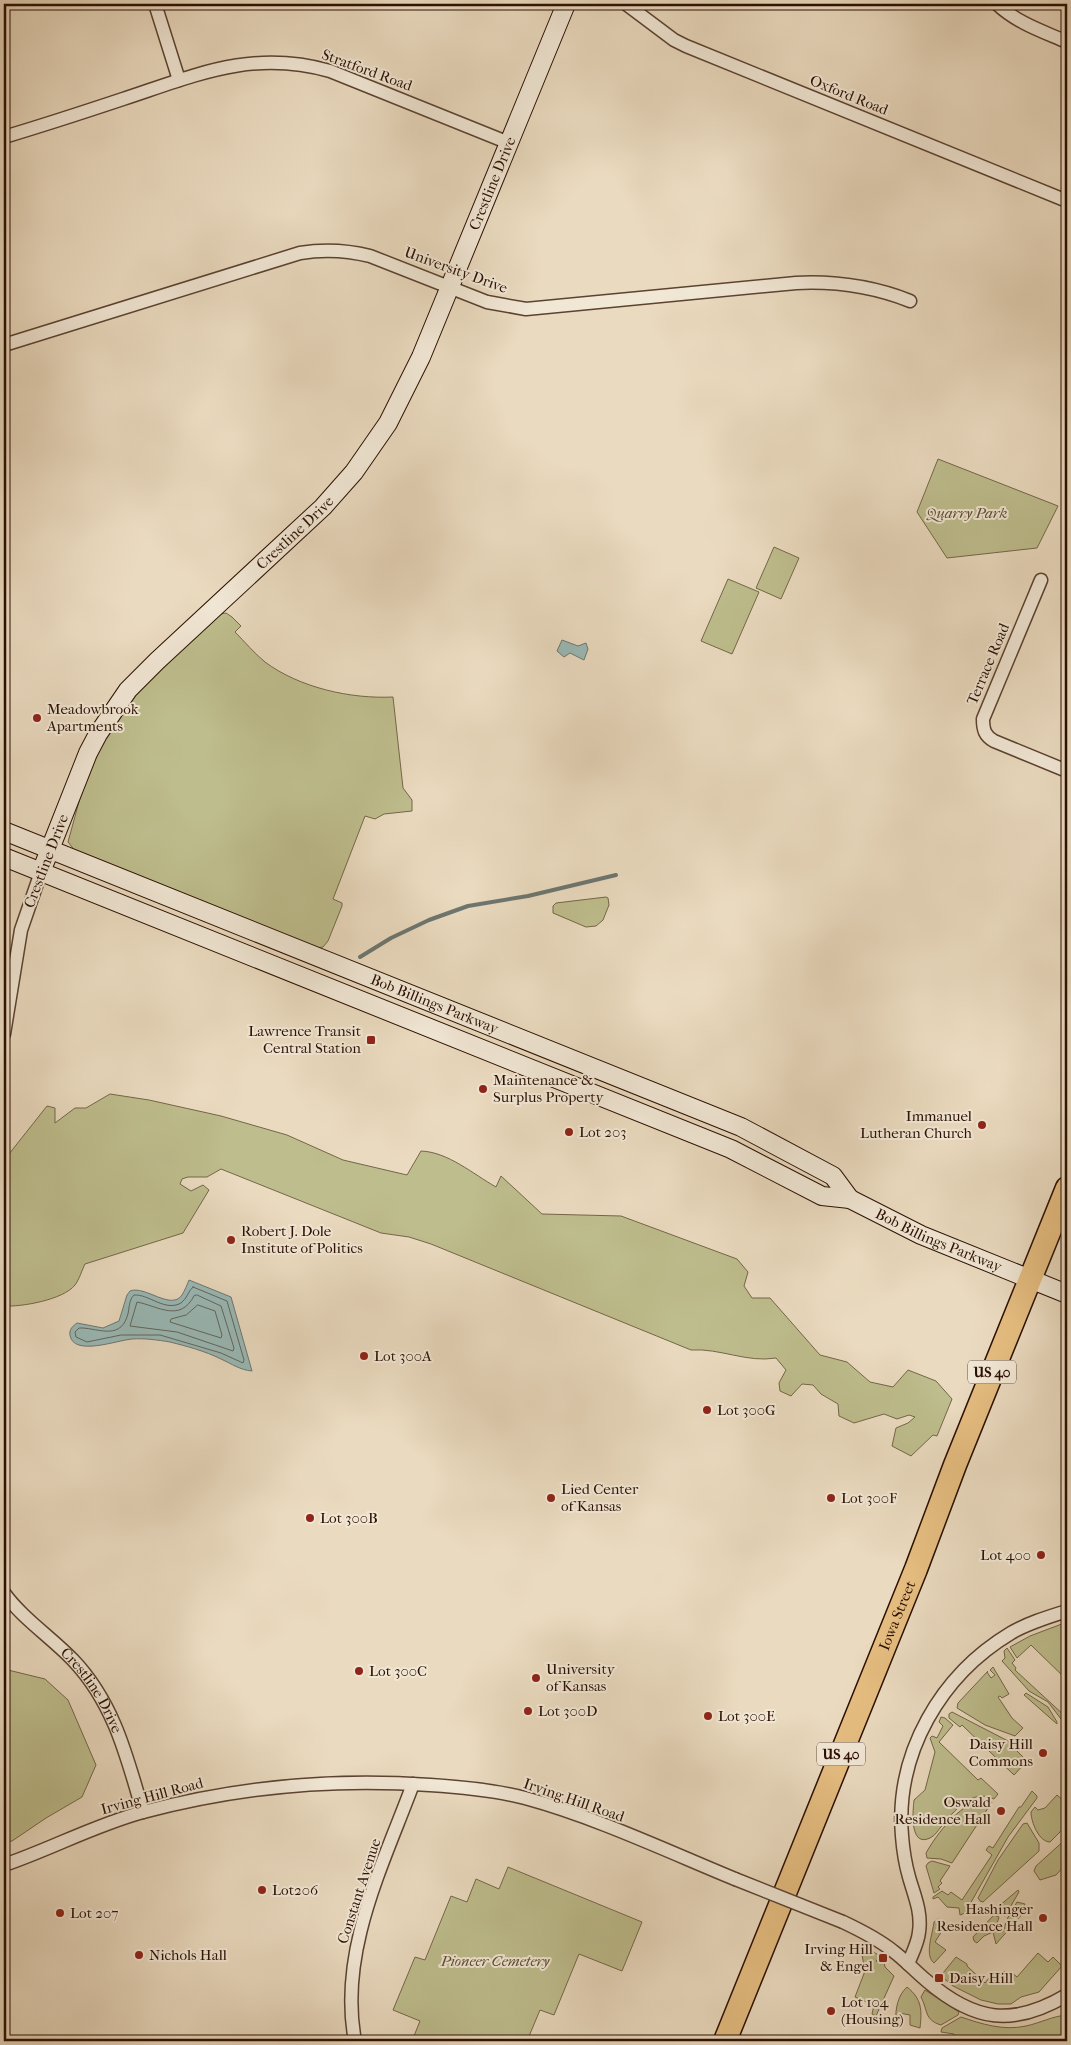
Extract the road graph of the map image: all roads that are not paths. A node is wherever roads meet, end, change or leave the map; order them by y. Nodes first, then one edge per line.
1 (566, 4) edge
2 (626, 4) edge
3 (997, 4) edge
4 (156, 7) dead end
5 (1067, 42) edge
6 (179, 80) junction
7 (4, 137) edge
8 (509, 143) junction
9 (1067, 201) edge
10 (450, 287) junction
11 (910, 302) dead end
12 (4, 345) edge
13 (1041, 580) dead end
14 (1067, 771) edge
15 (4, 831) edge
16 (50, 850) junction
17 (4, 857) edge
18 (41, 872) junction
19 (4, 1034) edge
20 (1067, 1188) edge
21 (850, 1199) junction
22 (1030, 1279) junction
23 (1067, 1294) edge
24 (4, 1593) edge
25 (1067, 1611) edge
26 (413, 1784) junction
27 (144, 1812) junction
28 (4, 1864) edge
29 (908, 1964) junction
30 (1067, 1995) edge
31 (355, 2041) edge
32 (725, 2041) edge

1 - 8 main road, Crestline Drive
2 - 9 street, Oxford Road
3 - 5 street
4 - 6 street
6 - 7 street, Stratford Road
6 - 8 street, Stratford Road
8 - 10 main road, Crestline Drive
10 - 11 street, University Drive
10 - 12 street, University Drive
10 - 16 main road, Crestline Drive
13 - 14 street, Terrace Road
15 - 16 main road, Bob Billings Parkway
16 - 18 main road, Crestline Drive
16 - 21 main road, Bob Billings Parkway
17 - 18 main road, Bob Billings Parkway
18 - 19 street, Crestline Drive
18 - 21 main road, Bob Billings Parkway
20 - 22 highway, Iowa Street / US 40
21 - 22 main road, Bob Billings Parkway
22 - 23 main road, Bob Billings Parkway
22 - 32 highway, Iowa Street / US 40
24 - 27 street, Crestline Drive
25 - 29 street
26 - 27 street, Irving Hill Road
26 - 29 street, Irving Hill Road, bridge
26 - 31 street, Constant Avenue
27 - 28 street, Irving Hill Road
29 - 30 street, Irving Hill Road

